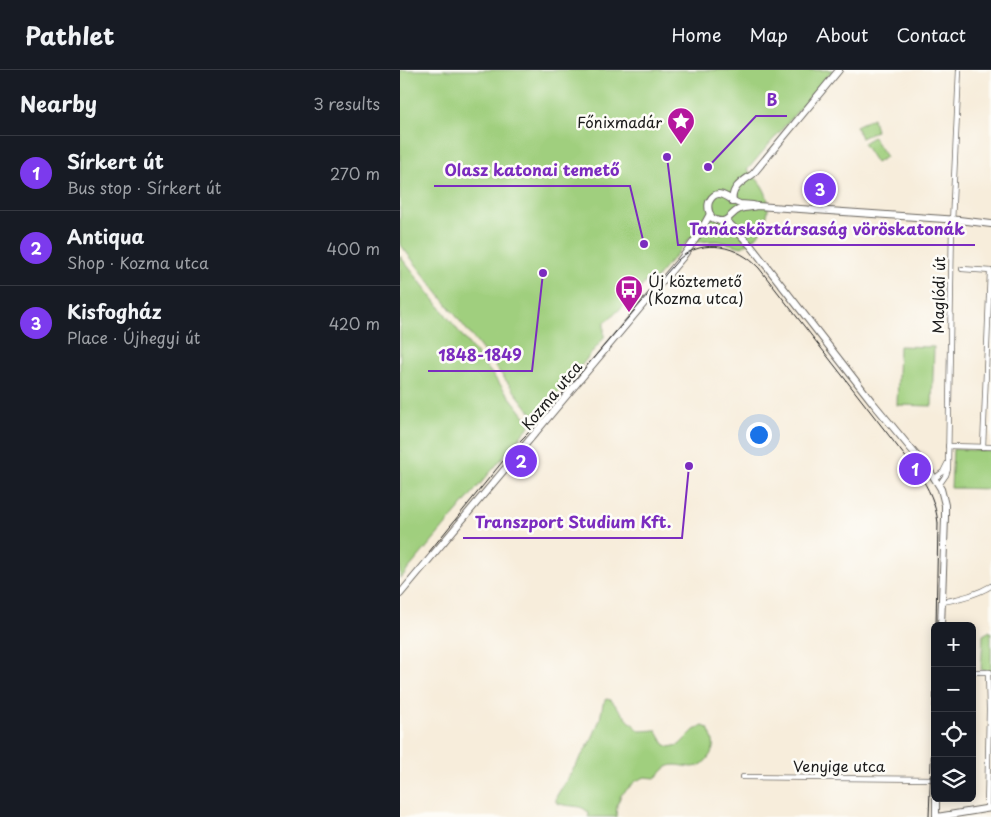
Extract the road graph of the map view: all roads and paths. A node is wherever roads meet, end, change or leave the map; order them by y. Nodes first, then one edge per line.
1 (839, 70) edge
2 (959, 70) edge
3 (754, 171) junction
4 (724, 195) junction
5 (732, 201) junction
6 (756, 206) junction
7 (710, 214) junction
8 (733, 214) junction
9 (952, 219) junction
10 (721, 221) junction
11 (991, 224) edge
12 (699, 234) junction
13 (747, 242) junction
14 (962, 269) dead end
15 (990, 270) edge
16 (948, 446) junction
17 (983, 447) junction
18 (991, 447) edge
19 (948, 460) junction
20 (935, 478) junction
21 (939, 485) junction
22 (991, 586) edge
23 (400, 594) edge
24 (942, 602) junction
25 (942, 622) edge
26 (976, 672) edge
27 (990, 672) edge
28 (743, 777) dead end
29 (931, 779) edge
30 (936, 802) edge
31 (989, 809) edge
32 (936, 817) edge

1 - 3 street, Kozma utca
2 - 9 street, Maglódi út
3 - 4 street, Kozma utca
3 - 5 street, Kozma utca
4 - 5 street
4 - 7 street, Kozma utca
5 - 6 street
5 - 8 street
6 - 8 street, Kozma utca
6 - 9 street
7 - 10 street
7 - 12 street, Kozma utca
8 - 10 street, Kozma utca
8 - 13 street
9 - 11 street
9 - 16 street, Maglódi út
10 - 12 street, Kozma utca
10 - 13 street
12 - 23 street, Kozma utca
13 - 20 street
14 - 15 street
15 - 17 street
16 - 17 street
16 - 19 street, Maglódi út
17 - 18 street
19 - 20 street
19 - 21 street, Maglódi út
20 - 21 street
21 - 24 street
22 - 24 street
24 - 25 street
26 - 27 street
27 - 31 street
28 - 29 street, Venyige utca
30 - 32 street
31 - 32 street

